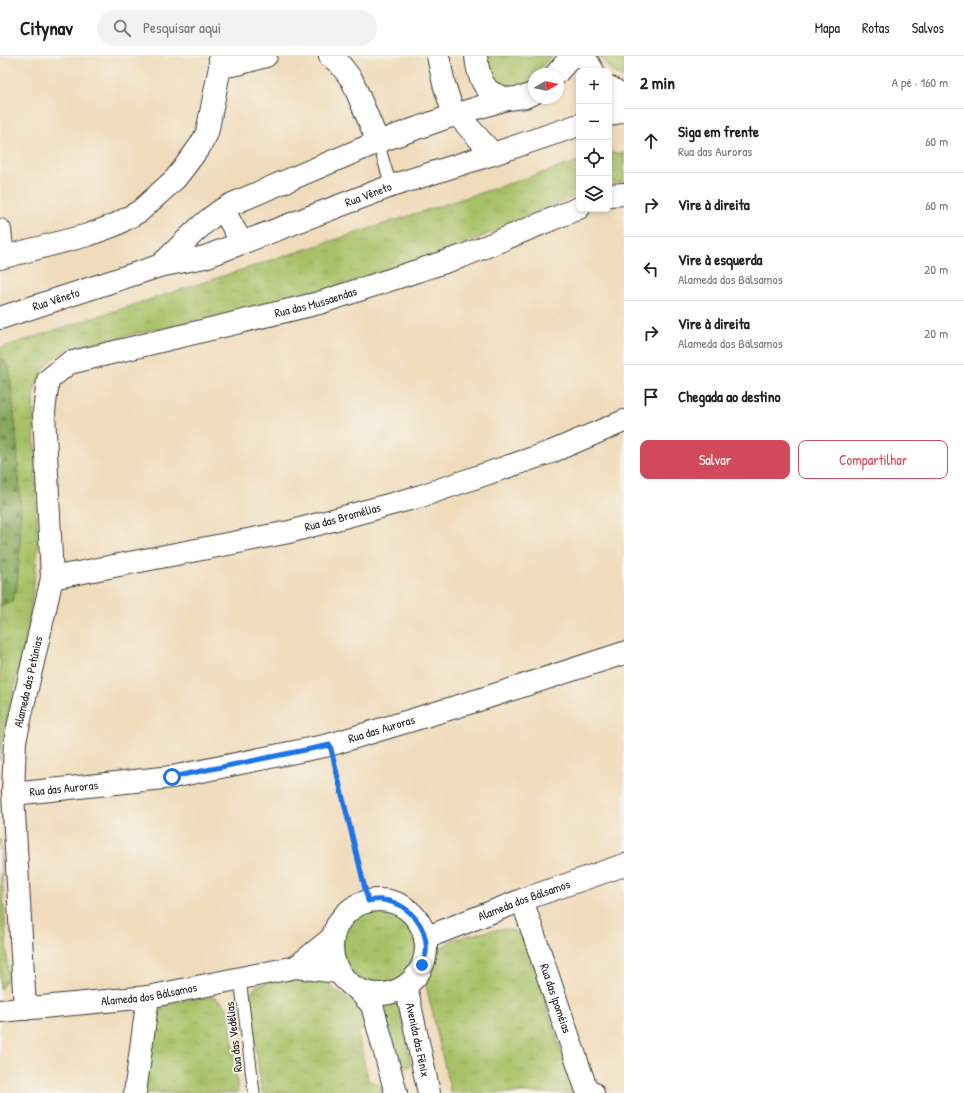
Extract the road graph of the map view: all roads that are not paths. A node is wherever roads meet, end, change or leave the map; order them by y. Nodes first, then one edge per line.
1 (266, 56) edge
2 (330, 56) edge
3 (438, 56) edge
4 (476, 56) edge
5 (572, 56) edge
6 (584, 56) edge
7 (220, 62) edge
8 (561, 68) edge
9 (591, 68) edge
10 (612, 88) edge
11 (528, 95) edge
12 (624, 96) edge
13 (507, 99) junction
14 (624, 110) edge
15 (457, 114) junction
16 (612, 114) edge
17 (576, 126) edge
18 (378, 142) junction
19 (492, 154) junction
20 (391, 186) junction
21 (624, 194) edge
22 (612, 195) edge
23 (223, 209) junction
24 (576, 209) edge
25 (0, 230) edge
26 (242, 243) junction
27 (2, 258) edge
28 (159, 266) junction
29 (0, 318) edge
30 (48, 380) joint
31 (624, 421) edge
32 (52, 578) junction
33 (624, 653) edge
34 (13, 794) junction
35 (624, 865) edge
36 (522, 900) junction
37 (333, 937) junction
38 (425, 938) junction
39 (296, 967) junction
40 (338, 972) junction
41 (240, 978) junction
42 (406, 986) junction
43 (358, 990) junction
44 (148, 997) junction
45 (25, 1009) junction
46 (0, 1011) edge
47 (424, 1071) junction
48 (394, 1085) edge
49 (135, 1093) edge
50 (254, 1093) edge
51 (429, 1093) edge
52 (593, 1093) edge

1 - 7 street
2 - 18 street
3 - 15 street
4 - 13 street
5 - 8 street
6 - 9 street
7 - 27 street
10 - 12 street
11 - 13 street, Rua Vêneto
13 - 15 street, Rua Vêneto
14 - 16 street
15 - 18 street, Rua Vêneto
15 - 19 street
17 - 19 street, Rua Vêneto
18 - 20 lane
18 - 23 street, Rua Vêneto
19 - 20 street, Rua Vêneto
20 - 26 street, Rua Vêneto
21 - 22 street
23 - 26 street
23 - 28 street, Rua Vêneto
24 - 30 street, Rua das Mussaendas
25 - 27 street
26 - 28 street, Rua Vêneto
28 - 29 street, Rua Vêneto
30 - 32 street, Alameda das Petúnias
31 - 32 street, Rua das Bromélias
32 - 34 street, Alameda das Petúnias
33 - 34 street, Rua das Auroras
34 - 45 street, Alameda das Petúnias
35 - 36 street, Alameda dos Bálsamos
36 - 38 street, Alameda dos Bálsamos
36 - 52 street, Rua das Ipoméias
37 - 38 street, Alameda dos Bálsamos
37 - 39 street, Alameda dos Bálsamos
37 - 40 street, Alameda dos Bálsamos
38 - 42 street, Alameda dos Bálsamos
39 - 40 street, Alameda dos Bálsamos
39 - 41 street, Alameda dos Bálsamos
40 - 43 street, Alameda dos Bálsamos
41 - 44 street, Alameda dos Bálsamos
41 - 50 lane, Rua das Vedélias
42 - 43 street, Alameda dos Bálsamos
42 - 47 street, Avenida das Fênix
43 - 48 street
44 - 45 street, Alameda dos Bálsamos
44 - 49 street
45 - 46 street, Alameda dos Bálsamos
47 - 48 street
47 - 51 street, Avenida das Fênix

